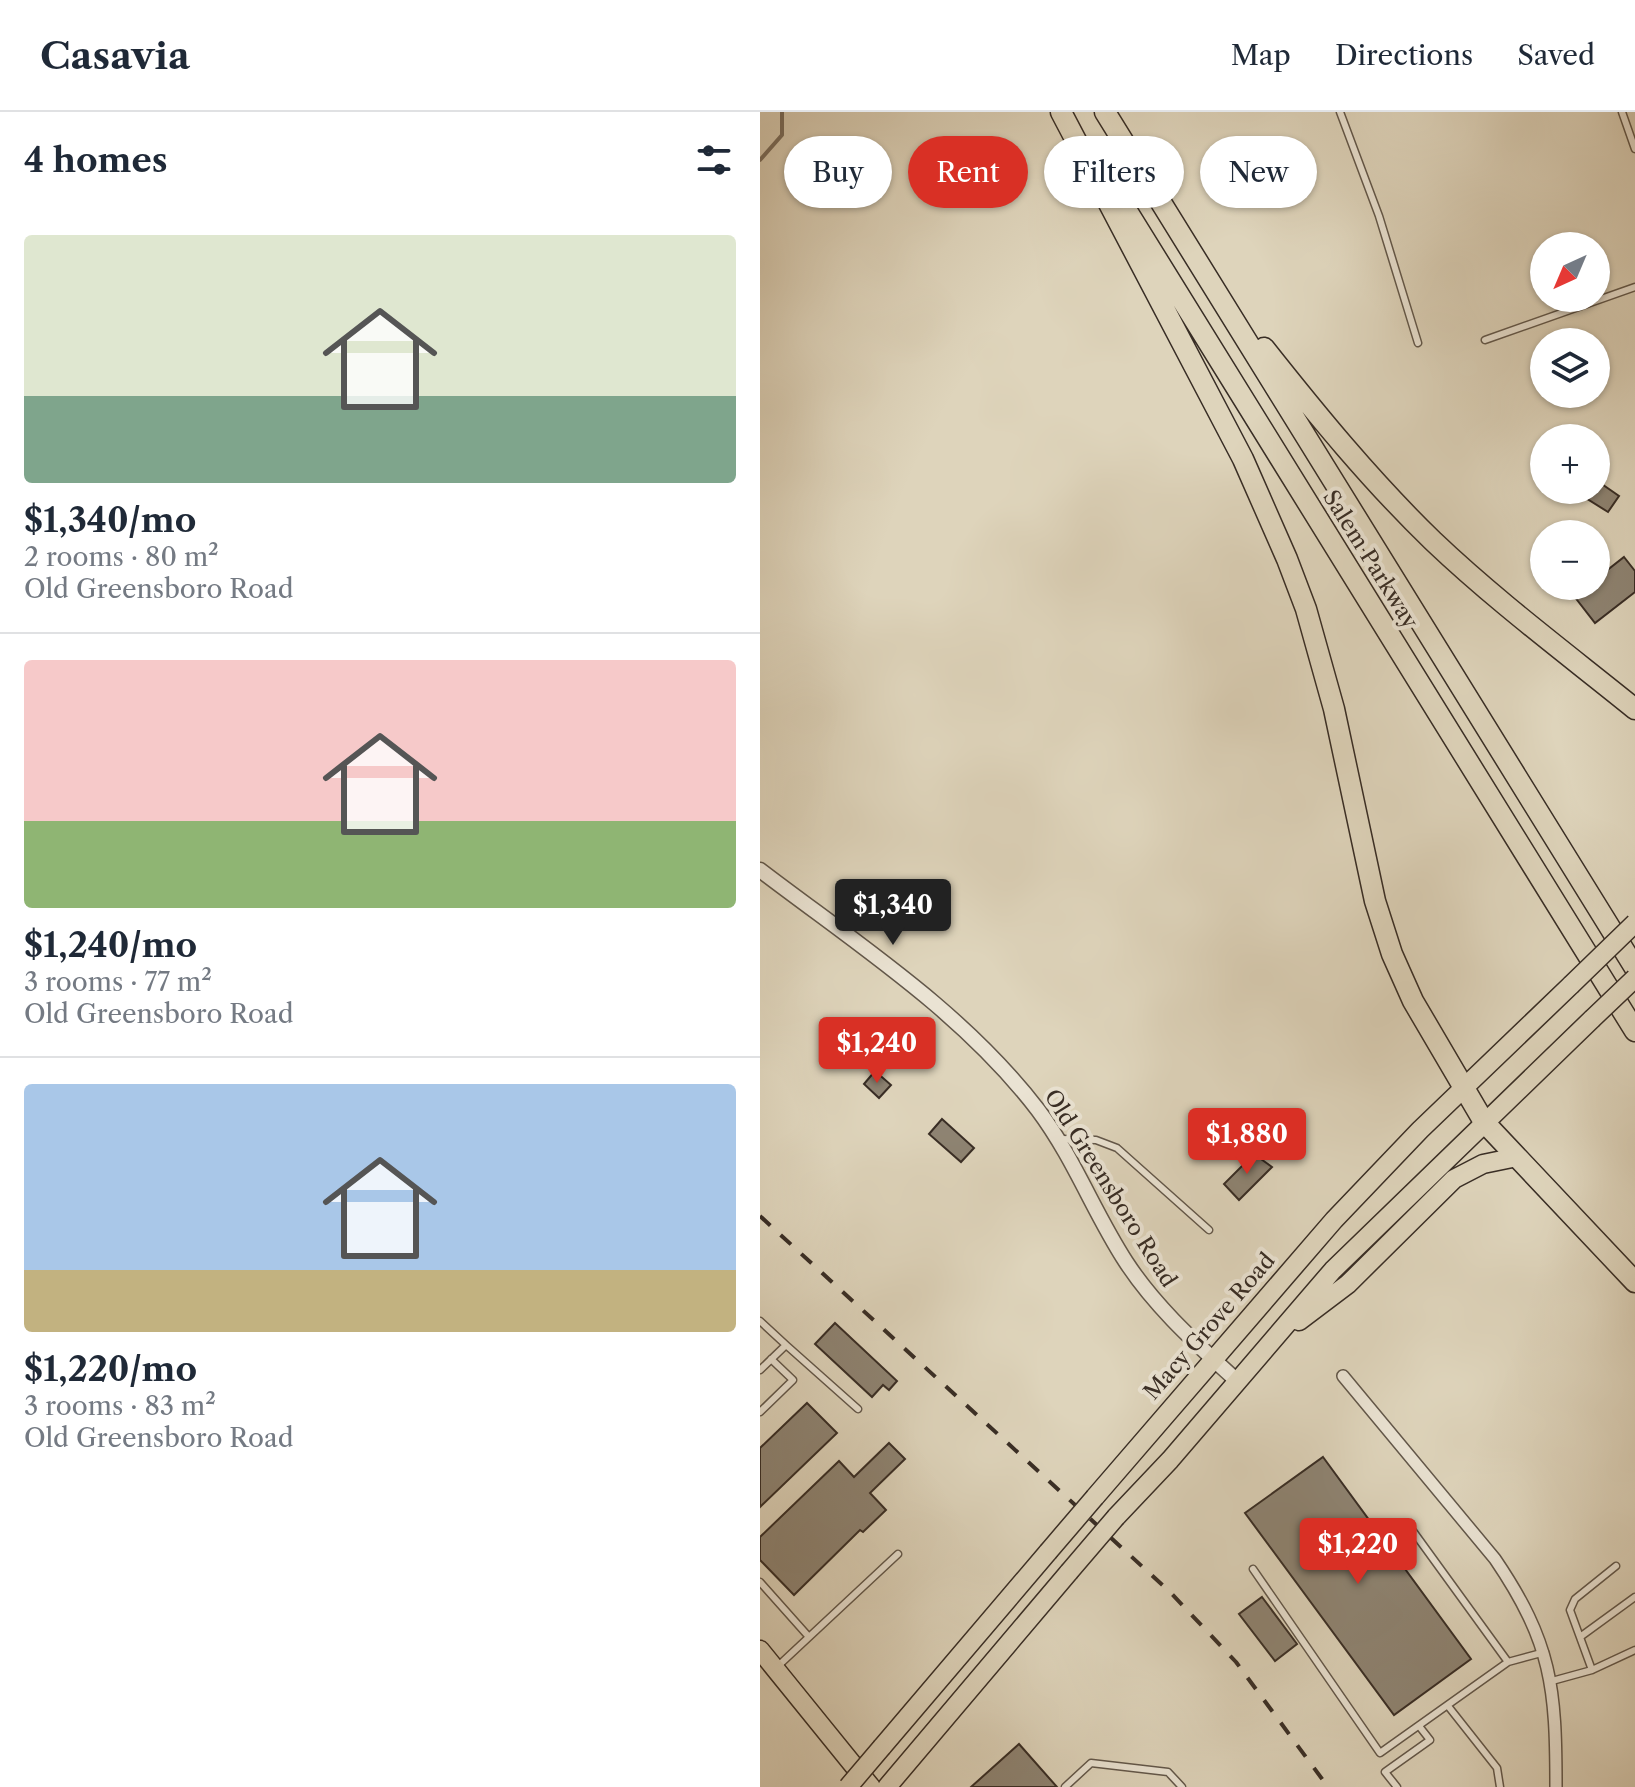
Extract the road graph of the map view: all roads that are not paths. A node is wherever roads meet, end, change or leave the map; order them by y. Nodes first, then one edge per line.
1 (1063, 112) edge
2 (1105, 112) edge
3 (1340, 112) edge
4 (1622, 112) edge
5 (1635, 149) edge
6 (1206, 276) junction
7 (1635, 287) edge
8 (1485, 340) dead end
9 (1418, 343) dead end
10 (1635, 709) edge
11 (760, 870) edge
12 (1635, 923) edge
13 (1635, 968) edge
14 (1635, 978) edge
15 (1635, 1031) edge
16 (1465, 1086) junction
17 (1484, 1122) junction
18 (1059, 1139) junction
19 (1517, 1157) junction
20 (1209, 1230) dead end
21 (1635, 1282) edge
22 (760, 1321) edge
23 (786, 1345) junction
24 (1269, 1345) junction
25 (1212, 1358) junction
26 (771, 1359) junction
27 (760, 1370) edge
28 (1343, 1376) dead end
29 (1237, 1381) junction
30 (858, 1409) dead end
31 (760, 1412) edge
32 (1410, 1527) dead end
33 (898, 1554) dead end
34 (1616, 1566) dead end
35 (1253, 1569) dead end
36 (760, 1582) edge
37 (1635, 1597) edge
38 (809, 1637) junction
39 (1580, 1637) junction
40 (760, 1650) edge
41 (1635, 1650) edge
42 (1545, 1652) junction
43 (1508, 1662) junction
44 (775, 1669) junction
45 (1592, 1670) junction
46 (1552, 1681) junction
47 (1448, 1706) junction
48 (1419, 1726) junction
49 (848, 1787) edge
50 (871, 1787) edge
51 (887, 1787) edge
52 (1065, 1787) edge
53 (1182, 1787) edge
54 (1397, 1787) edge
55 (1500, 1787) edge
56 (1556, 1787) edge

1 - 15 highway, Salem Parkway
1 - 16 highway
2 - 6 highway, Salem Parkway
3 - 9 lane
4 - 5 lane
6 - 10 highway
6 - 13 highway, Salem Parkway
7 - 8 lane
11 - 18 street, Old Greensboro Road
12 - 16 main road, Macy Grove Road, bridge
14 - 17 main road, bridge
16 - 17 highway
16 - 25 main road, Macy Grove Road
17 - 19 highway
17 - 24 main road
18 - 20 lane
18 - 25 street, Old Greensboro Road
19 - 21 highway
19 - 24 main road
22 - 23 lane
23 - 26 lane
23 - 30 lane
24 - 29 main road
25 - 29 street, Old Greensboro Road
25 - 49 main road, Macy Grove Road, bridge
26 - 27 lane
26 - 31 lane
28 - 42 street
29 - 51 main road, bridge
32 - 43 lane
33 - 38 lane
34 - 39 lane
35 - 48 lane
36 - 38 lane
37 - 39 lane
38 - 44 lane
39 - 45 lane
40 - 44 main road
41 - 45 lane
42 - 43 lane
42 - 46 street
43 - 47 lane
44 - 50 main road
45 - 46 lane
46 - 56 street
47 - 48 lane
47 - 55 lane
48 - 54 lane
52 - 53 lane

